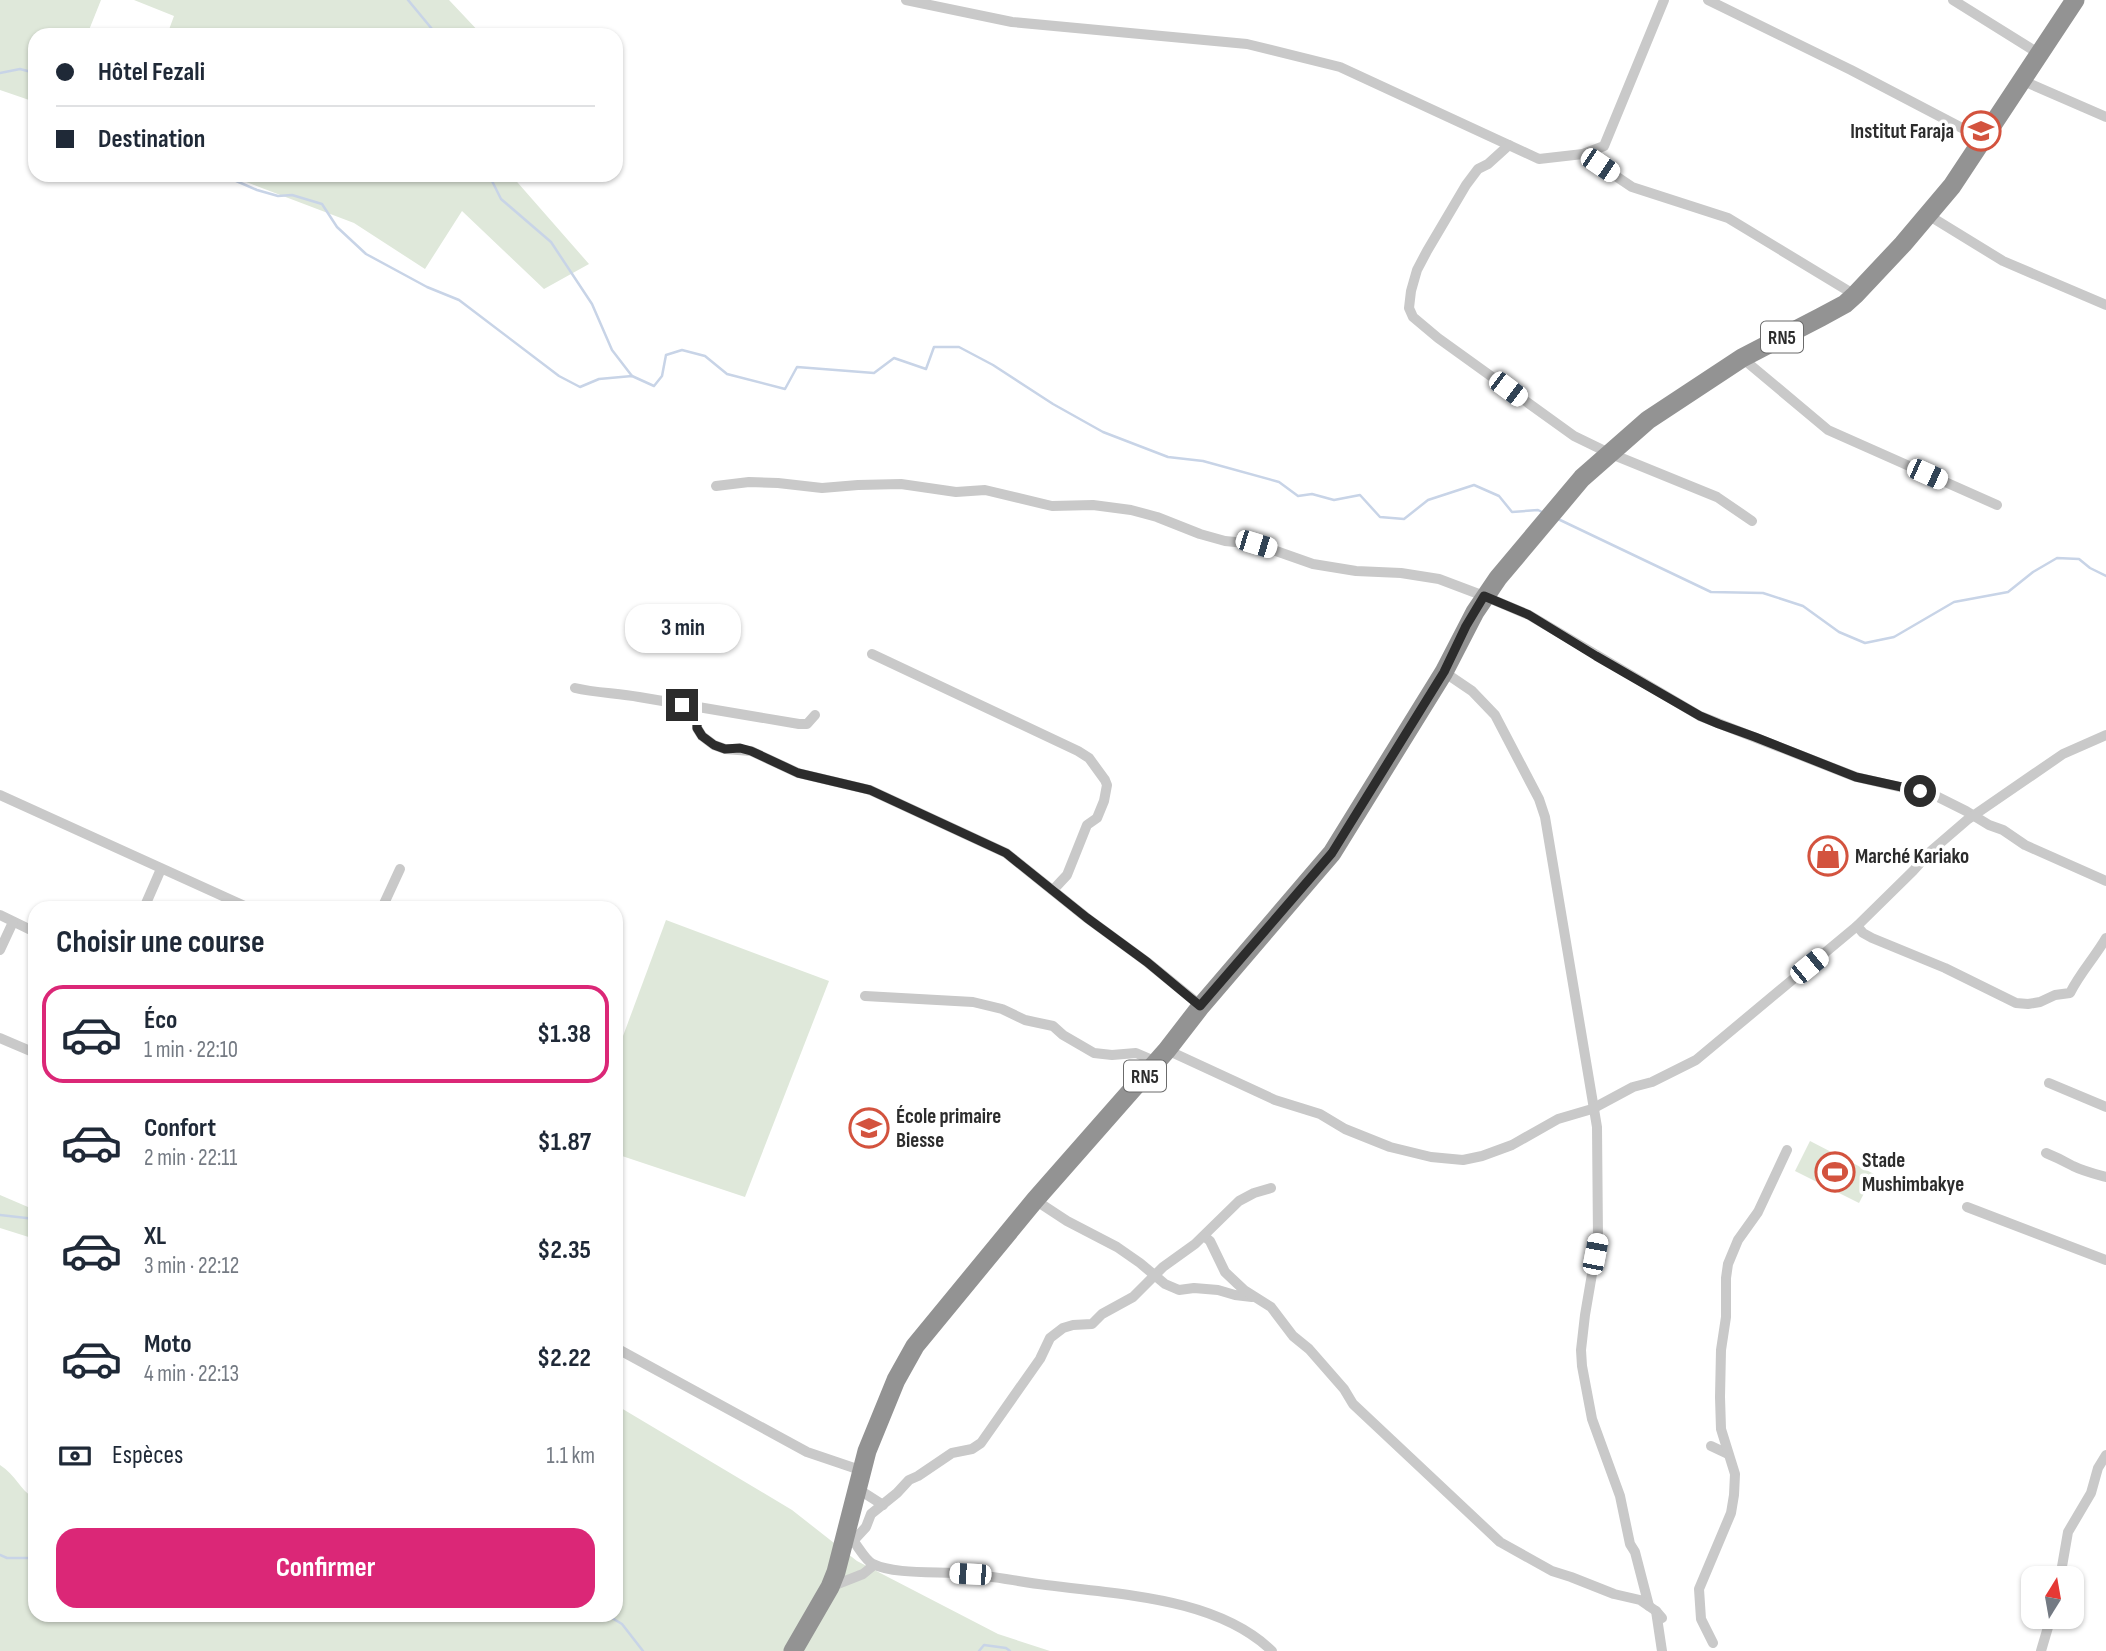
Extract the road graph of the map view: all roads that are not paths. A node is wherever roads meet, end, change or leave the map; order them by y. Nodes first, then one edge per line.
1 (906, 0) edge
2 (1664, 0) edge
3 (1708, 0) edge
4 (1953, 0) edge
5 (2075, 0) edge
6 (2038, 53) junction
7 (2021, 80) junction
8 (2106, 117) edge
9 (1983, 139) junction
10 (1509, 145) junction
11 (1583, 154) junction
12 (1928, 215) junction
13 (1855, 295) junction
14 (2106, 304) edge
15 (1742, 358) junction
16 (1609, 453) junction
17 (716, 486) dead end
18 (1997, 505) dead end
19 (1752, 521) dead end
20 (1484, 596) junction
21 (872, 654) dead end
22 (1444, 672) junction
23 (575, 688) dead end
24 (697, 708) junction
25 (815, 715) dead end
26 (2106, 735) edge
27 (0, 795) edge
28 (1973, 816) junction
29 (161, 869) junction
30 (400, 870) dead end
31 (2106, 881) edge
32 (1053, 890) junction
33 (147, 901) edge
34 (233, 901) edge
35 (385, 901) edge
36 (0, 915) edge
37 (13, 922) junction
38 (1857, 926) junction
39 (28, 929) edge
40 (2106, 938) edge
41 (0, 950) edge
42 (865, 996) dead end
43 (1200, 1006) junction
44 (0, 1038) edge
45 (28, 1050) edge
46 (1162, 1056) junction
47 (2049, 1083) dead end
48 (2106, 1107) edge
49 (1592, 1109) junction
50 (1787, 1150) dead end
51 (2046, 1153) dead end
52 (2106, 1177) edge
53 (1271, 1188) dead end
54 (1035, 1200) junction
55 (1967, 1207) dead end
56 (1204, 1236) junction
57 (2106, 1260) edge
58 (1157, 1275) junction
59 (1255, 1297) junction
60 (623, 1352) edge
61 (1711, 1446) dead end
62 (1728, 1454) junction
63 (2106, 1455) edge
64 (860, 1480) junction
65 (883, 1504) junction
66 (850, 1537) junction
67 (874, 1565) junction
68 (2062, 1566) edge
69 (830, 1587) junction
70 (1656, 1612) junction
71 (2047, 1629) edge
72 (1713, 1643) dead end
73 (793, 1651) edge
74 (1272, 1651) edge
75 (1662, 1651) edge
76 (2041, 1651) edge

1 - 10 street
2 - 11 street
3 - 9 street
4 - 6 street
5 - 6 highway, RN5
6 - 7 highway, RN5
7 - 8 street
7 - 9 highway, RN5
9 - 12 highway, RN5
10 - 11 street
10 - 16 street
11 - 13 street
12 - 13 highway, RN5
12 - 14 street
13 - 15 highway, RN5
15 - 16 highway, RN5
15 - 18 street
16 - 19 street
16 - 20 highway, RN5
17 - 20 street
20 - 22 highway, RN5
20 - 28 street
21 - 32 street
22 - 43 highway, RN5
22 - 49 street
23 - 24 street
24 - 25 street
24 - 32 street
26 - 28 street
27 - 29 street
28 - 31 street
28 - 38 street
29 - 33 street
29 - 34 street
30 - 35 street
32 - 43 street
36 - 37 street
37 - 39 street
37 - 41 street
38 - 40 street
38 - 49 street
42 - 46 street
43 - 46 highway, RN5
44 - 45 street
46 - 49 street
46 - 54 highway, RN5
47 - 48 street
49 - 70 street
50 - 62 street
51 - 52 street
53 - 56 street
54 - 58 street
54 - 64 highway, RN5
55 - 57 street
56 - 58 street
56 - 59 street
58 - 59 street
58 - 65 street
59 - 70 street
60 - 64 street
61 - 62 street
62 - 72 street
63 - 68 street
64 - 65 street
64 - 66 highway, RN5
65 - 66 street
66 - 67 street
66 - 69 highway, RN5
67 - 69 street
67 - 74 street
69 - 73 highway, RN5
70 - 75 street
71 - 76 street

